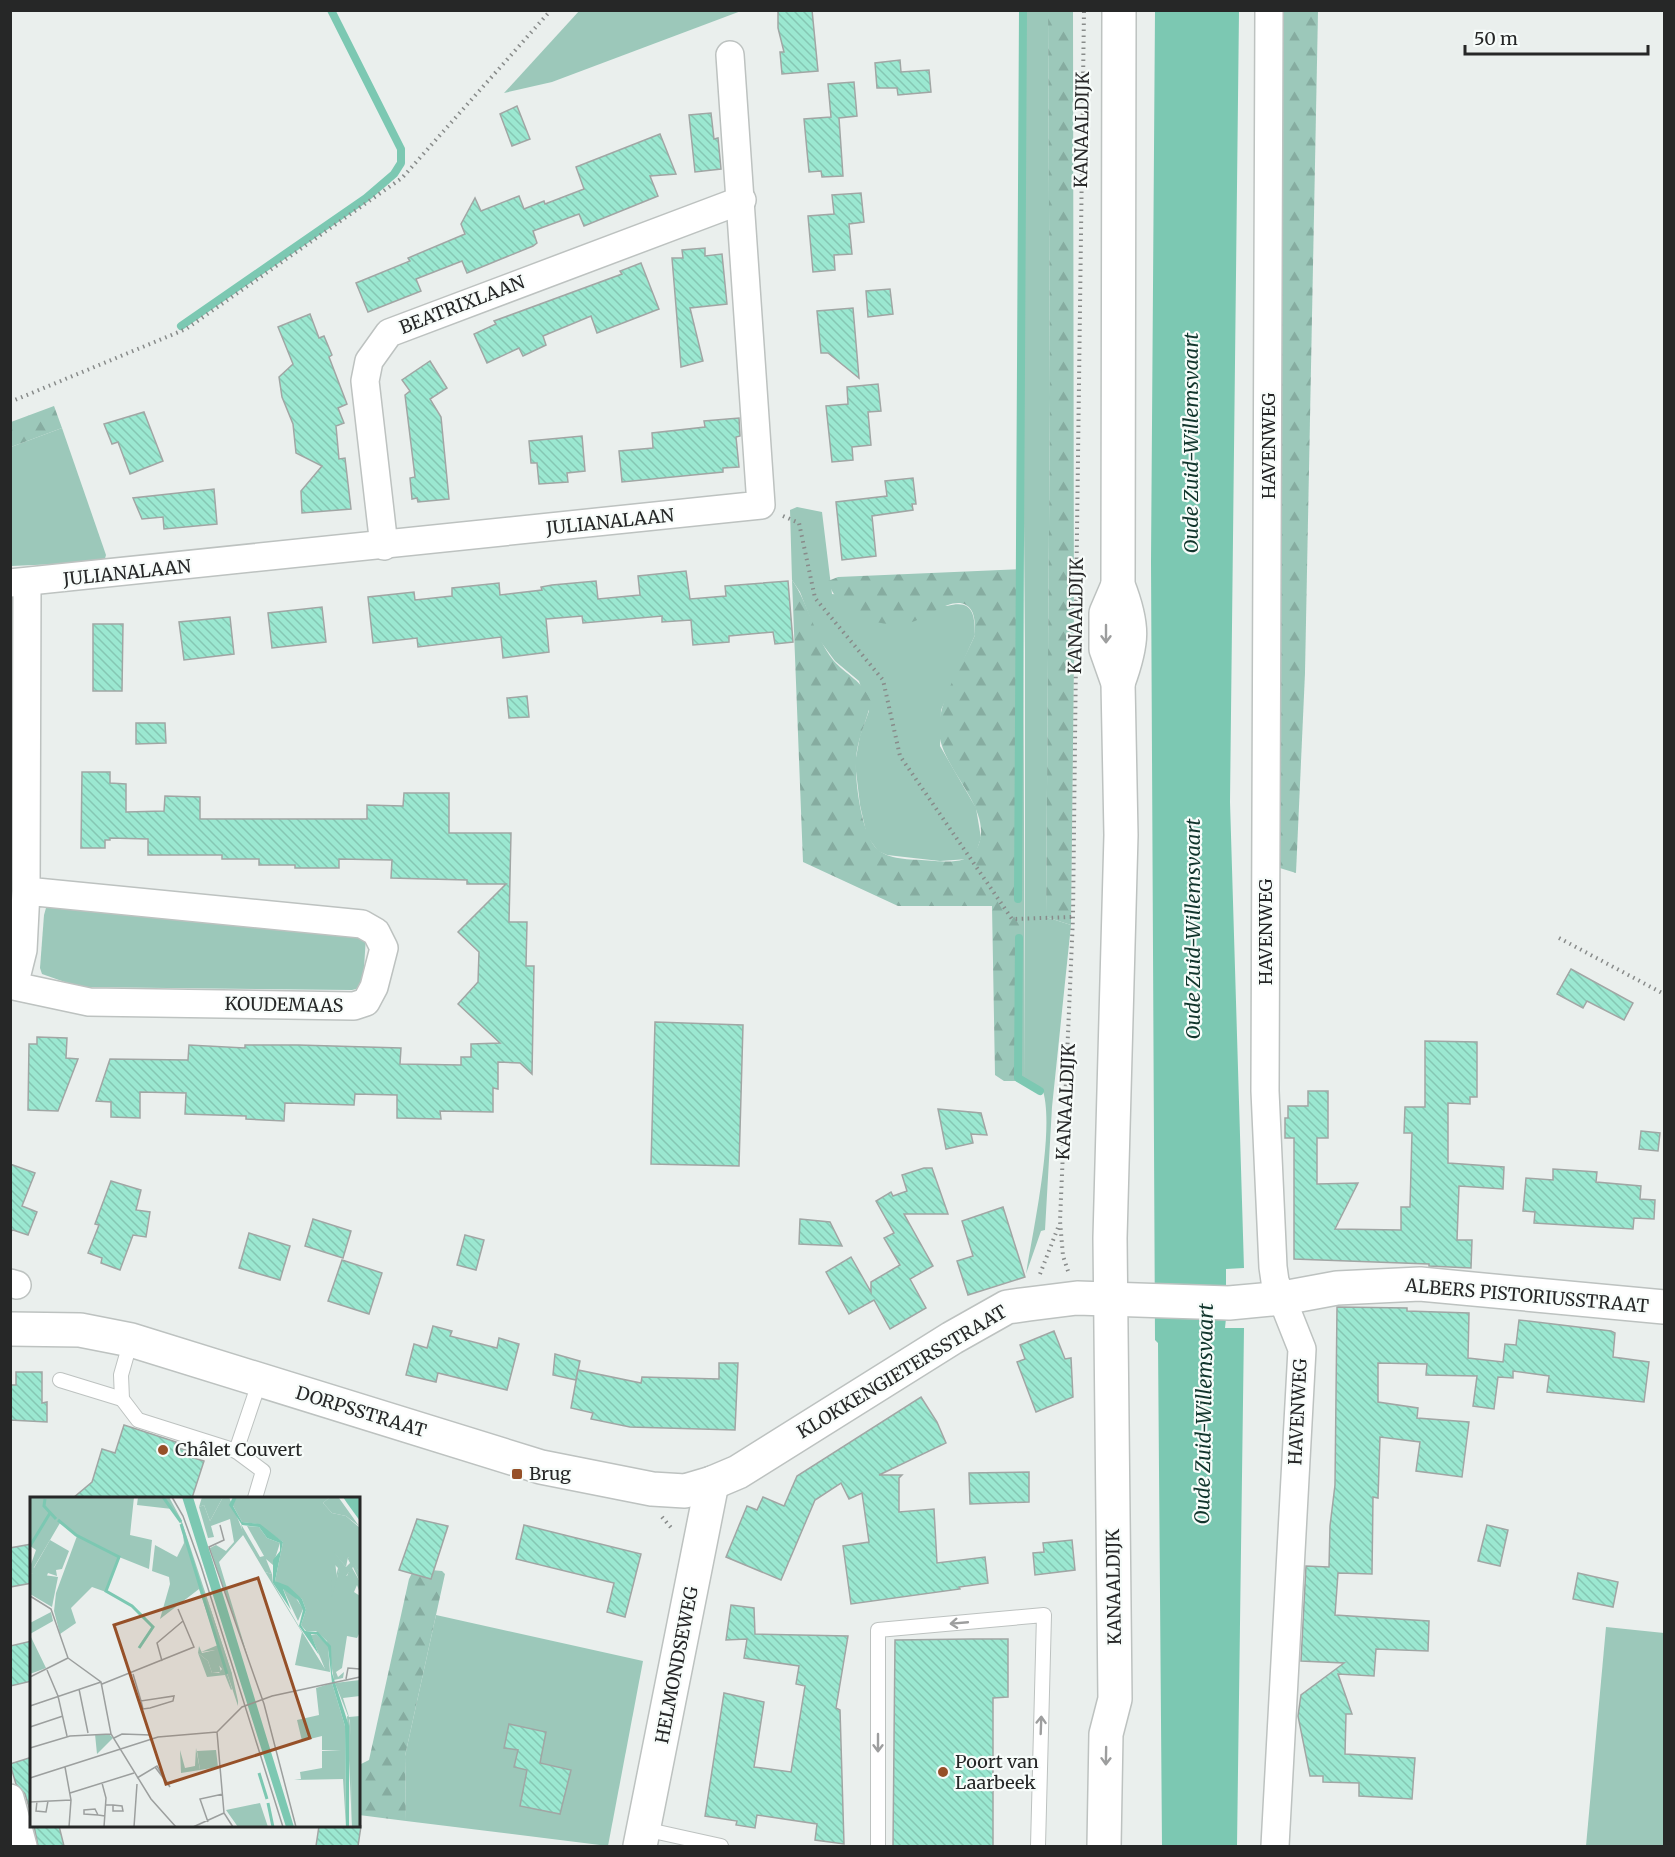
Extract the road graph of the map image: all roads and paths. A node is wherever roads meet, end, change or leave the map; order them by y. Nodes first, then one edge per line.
1 (551, 10) edge
2 (1084, 10) edge
3 (1119, 10) edge
4 (1269, 10) edge
5 (730, 55) dead end
6 (742, 200) junction
7 (10, 402) edge
8 (761, 505) junction
9 (384, 546) junction
10 (19, 584) edge
11 (1076, 619) dead end
12 (1076, 643) dead end
13 (26, 891) junction
14 (1073, 917) junction
15 (1559, 938) dead end
16 (1665, 994) edge
17 (1060, 1221) junction
18 (1077, 1298) junction
19 (1283, 1298) junction
20 (1110, 1299) junction
21 (1029, 1304) junction
22 (1665, 1307) edge
23 (10, 1329) edge
24 (131, 1340) junction
25 (60, 1380) dead end
26 (260, 1380) junction
27 (122, 1399) junction
28 (236, 1451) junction
29 (712, 1483) junction
30 (255, 1497) edge
31 (1115, 1699) junction
32 (10, 1798) edge
33 (642, 1838) edge
34 (681, 1842) edge
35 (23, 1846) edge
36 (721, 1846) edge
37 (878, 1846) edge
38 (1038, 1846) edge
39 (1104, 1846) edge
40 (1127, 1846) edge
41 (1275, 1846) edge

1 - 7 path
2 - 11 path, KANAALDIJK
3 - 20 street, KANAALDIJK
4 - 19 street, HAVENWEG
5 - 6 street
6 - 8 street
6 - 9 street, BEATRIXLAAN
8 - 9 street, JULIANALAAN
8 - 14 path
9 - 10 street, JULIANALAAN
10 - 13 street, KOUDEMAAS
12 - 14 path, KANAALDIJK
13 - 13 street, KOUDEMAAS
14 - 17 path, KANAALDIJK
15 - 16 path
17 - 18 path, KANAALDIJK
17 - 21 path, KANAALDIJK
18 - 20 street, KLOKKENGIETERSSTRAAT
18 - 21 street, KLOKKENGIETERSSTRAAT
19 - 20 street, KLOKKENGIETERSSTRAAT
19 - 22 street, ALBERS PISTORIUSSTRAAT
19 - 41 street, HAVENWEG
20 - 31 street, KANAALDIJK
21 - 29 street, KLOKKENGIETERSSTRAAT
23 - 24 street, DORPSSTRAAT
24 - 26 street, DORPSSTRAAT
24 - 27 lane
25 - 27 lane
26 - 28 lane
26 - 29 street, DORPSSTRAAT
27 - 28 lane
28 - 30 lane
29 - 33 street, HELMONDSEWEG
31 -> 39 street, KANAALDIJK
31 - 40 street, KANAALDIJK
32 - 35 street
33 - 34 lane
34 - 36 lane
38 -> 37 lane

